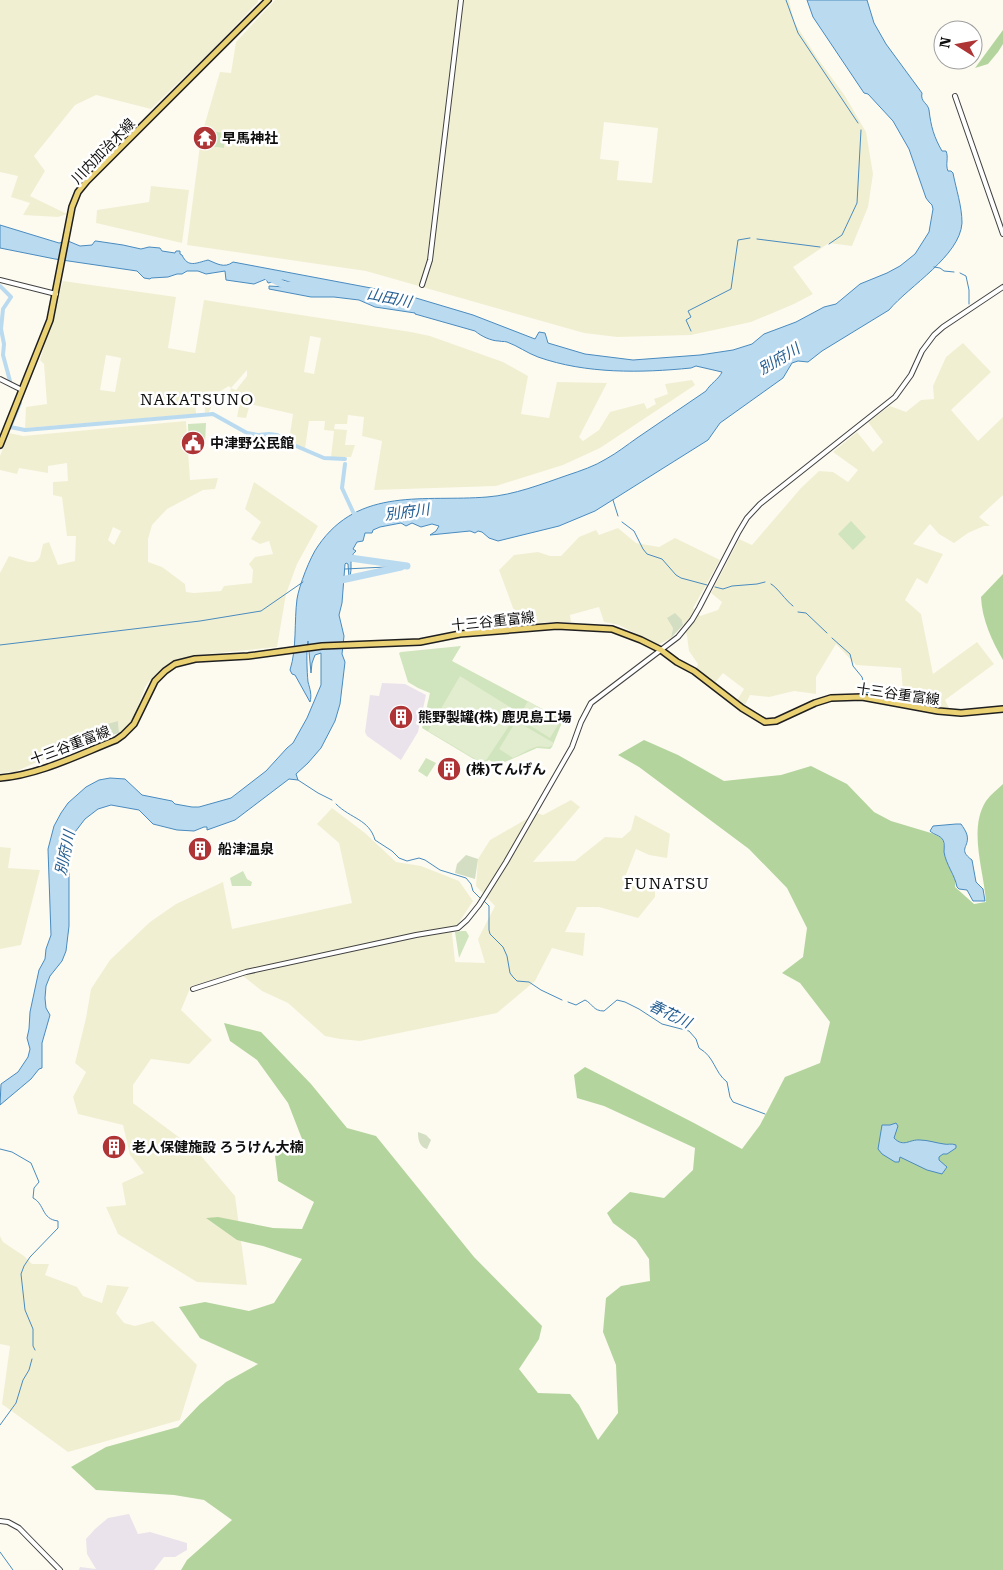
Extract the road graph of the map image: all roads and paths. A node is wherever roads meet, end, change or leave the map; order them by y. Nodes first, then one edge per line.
1 (268, 0) edge
2 (461, 0) edge
3 (955, 96) dead end
4 (1003, 234) edge
5 (0, 280) edge
6 (422, 284) dead end
7 (1003, 287) edge
8 (56, 294) junction
9 (0, 379) edge
10 (22, 390) junction
11 (0, 445) edge
12 (661, 650) junction
13 (1003, 709) edge
14 (0, 778) edge
15 (193, 989) dead end
16 (0, 1520) edge
17 (60, 1570) edge

1 - 8 main road, 川内加治木線
2 - 6 street
3 - 4 street
5 - 8 street
7 - 12 street
8 - 10 main road, 川内加治木線
9 - 10 street
10 - 11 main road, 川内加治木線
12 - 13 main road, 十三谷重富線
12 - 14 main road, 十三谷重富線
12 - 15 street
16 - 17 street

